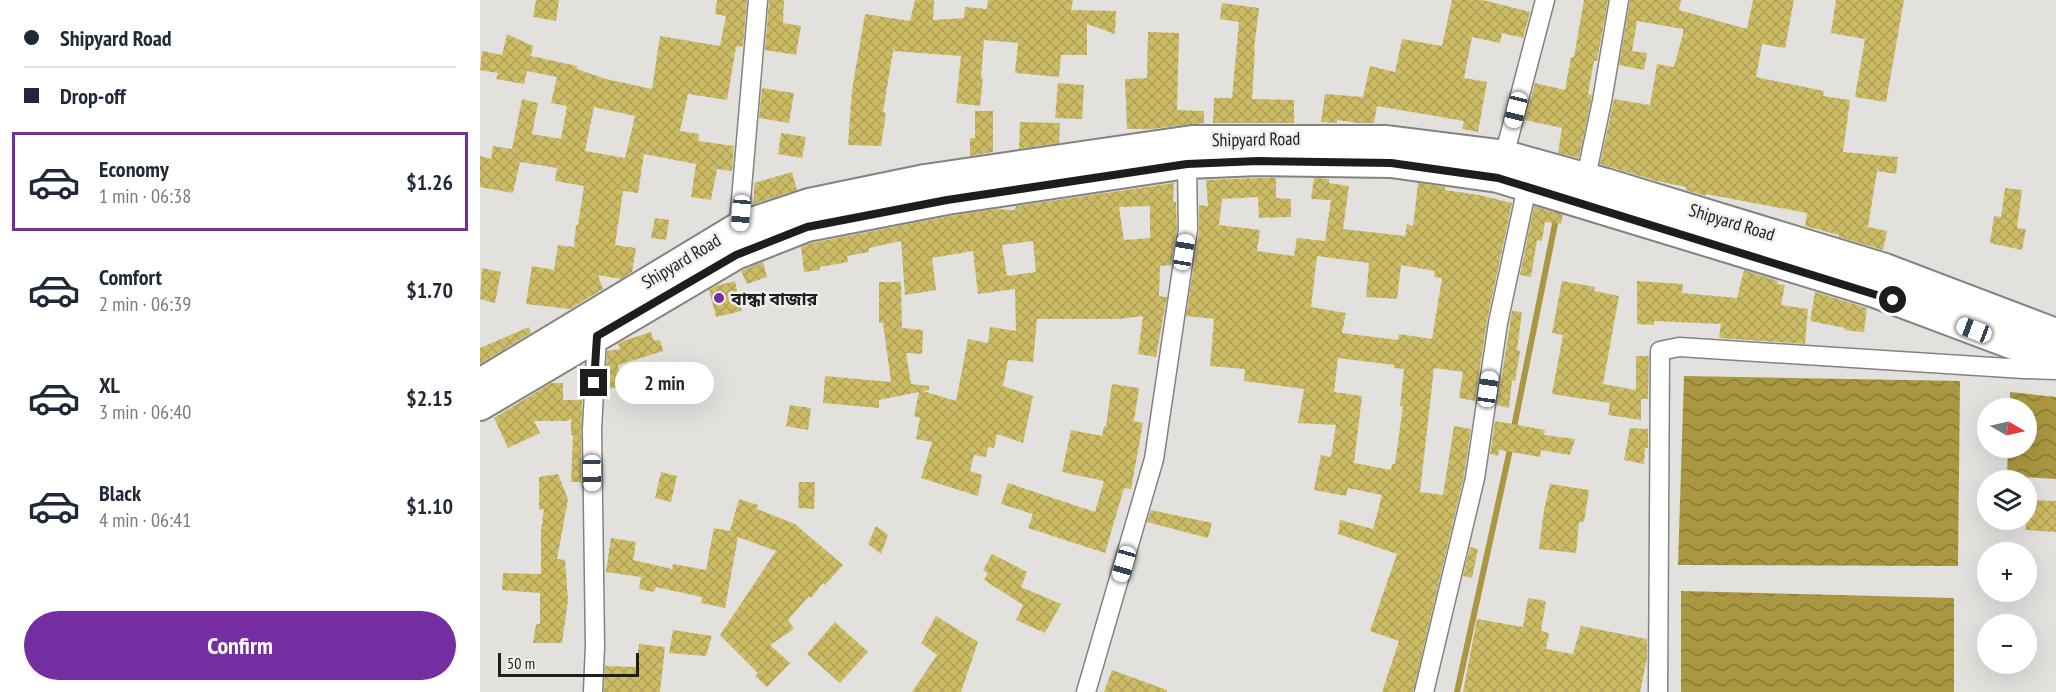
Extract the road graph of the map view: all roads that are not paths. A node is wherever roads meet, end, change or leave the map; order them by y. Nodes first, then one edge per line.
1 (758, 0) edge
2 (1545, 0) edge
3 (1619, 0) edge
4 (1187, 164) junction
5 (1502, 166) junction
6 (1527, 187) junction
7 (1583, 190) junction
8 (740, 226) junction
9 (736, 255) junction
10 (2056, 333) edge
11 (597, 336) junction
12 (2056, 361) edge
13 (2056, 370) edge
14 (480, 382) edge
15 (480, 406) edge
16 (593, 692) edge
17 (1086, 692) edge
18 (1424, 692) edge
19 (1658, 692) edge

1 - 8 street
2 - 5 street
3 - 7 street
4 - 5 main road, Shipyard Road
4 - 9 main road, Shipyard Road
4 - 17 street
5 - 6 main road, Shipyard Road
5 - 7 main road, Shipyard Road
5 - 8 main road, Shipyard Road
6 - 7 main road, Shipyard Road
6 - 18 street
7 - 10 main road, Shipyard Road
7 - 12 main road, Shipyard Road
8 - 9 street
8 - 14 main road, Shipyard Road
9 - 11 main road, Shipyard Road
11 - 15 main road, Shipyard Road
11 - 16 street
13 - 19 street

